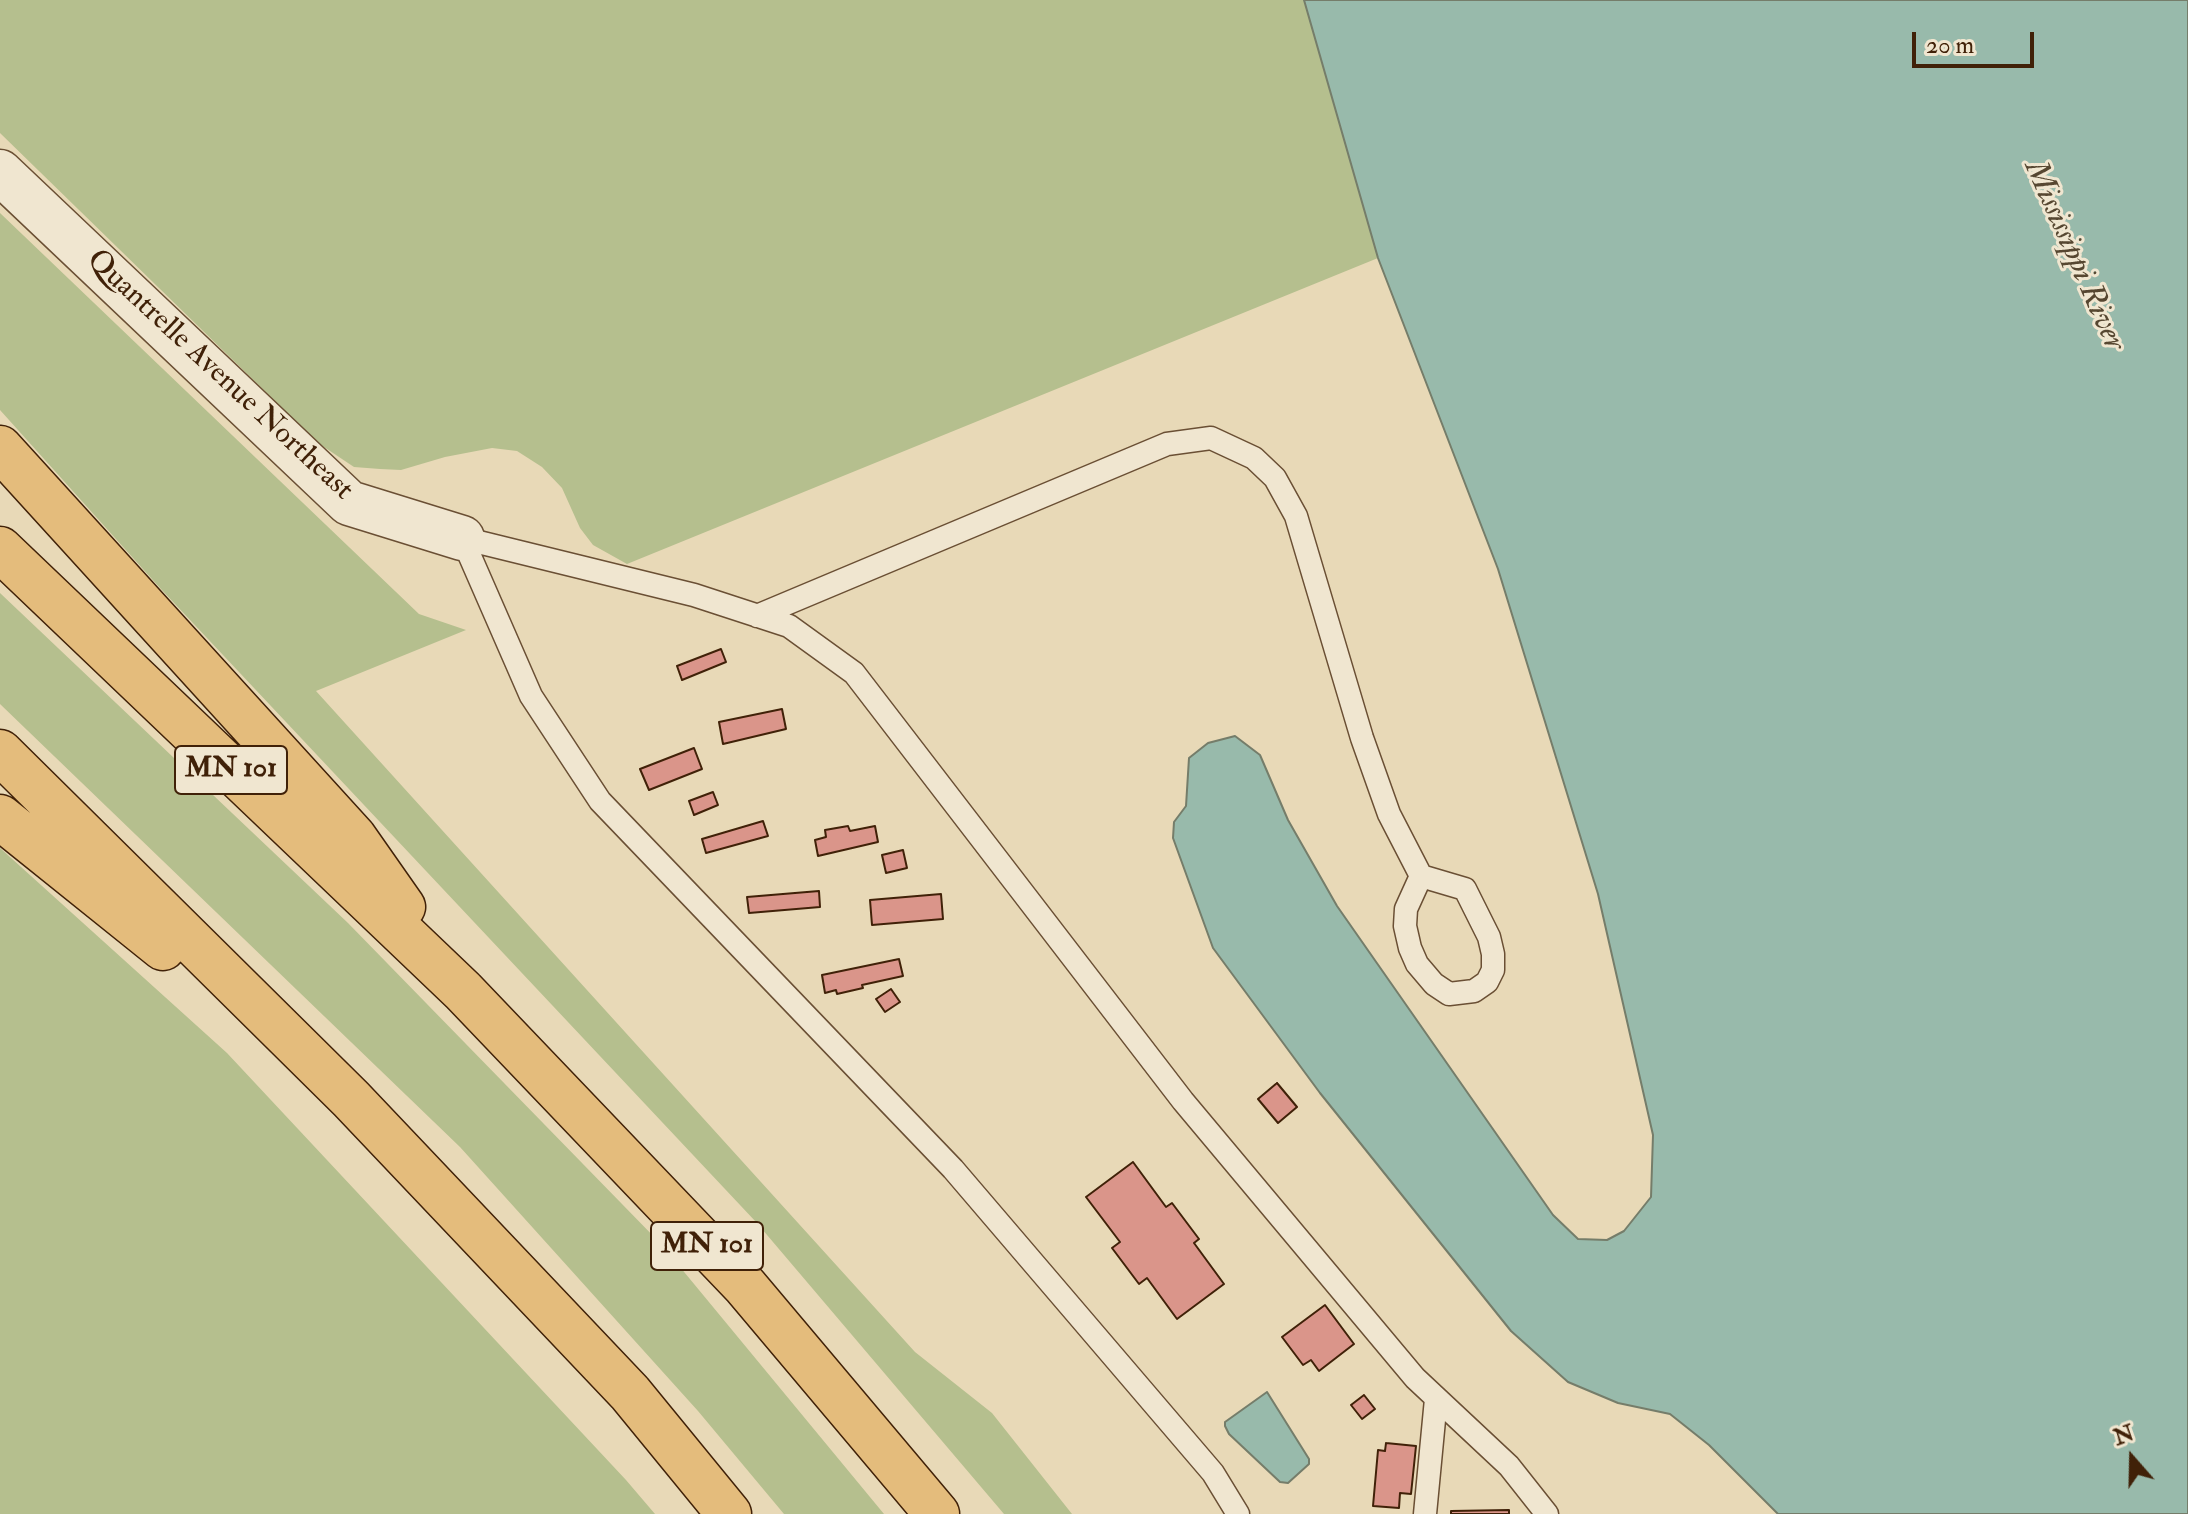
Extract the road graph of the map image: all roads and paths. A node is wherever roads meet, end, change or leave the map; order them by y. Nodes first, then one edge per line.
1 (0, 172) edge
2 (0, 448) edge
3 (462, 538) junction
4 (0, 549) edge
5 (757, 616) junction
6 (0, 752) edge
7 (0, 817) edge
8 (1421, 876) junction
9 (463, 991) junction
10 (351, 1099) junction
11 (1436, 1399) junction
12 (729, 1514) edge
13 (937, 1514) edge
14 (1238, 1514) edge
15 (1425, 1514) edge
16 (1547, 1514) edge

1 - 3 street, Quantrelle Avenue Northeast
2 - 9 highway
3 - 5 lane
3 - 14 lane
4 - 9 highway, MN 101
5 - 8 lane
5 - 11 lane
6 - 10 highway
7 - 10 highway
8 - 8 lane
9 - 13 highway, MN 101
10 - 12 highway
11 - 15 lane
11 - 16 lane

